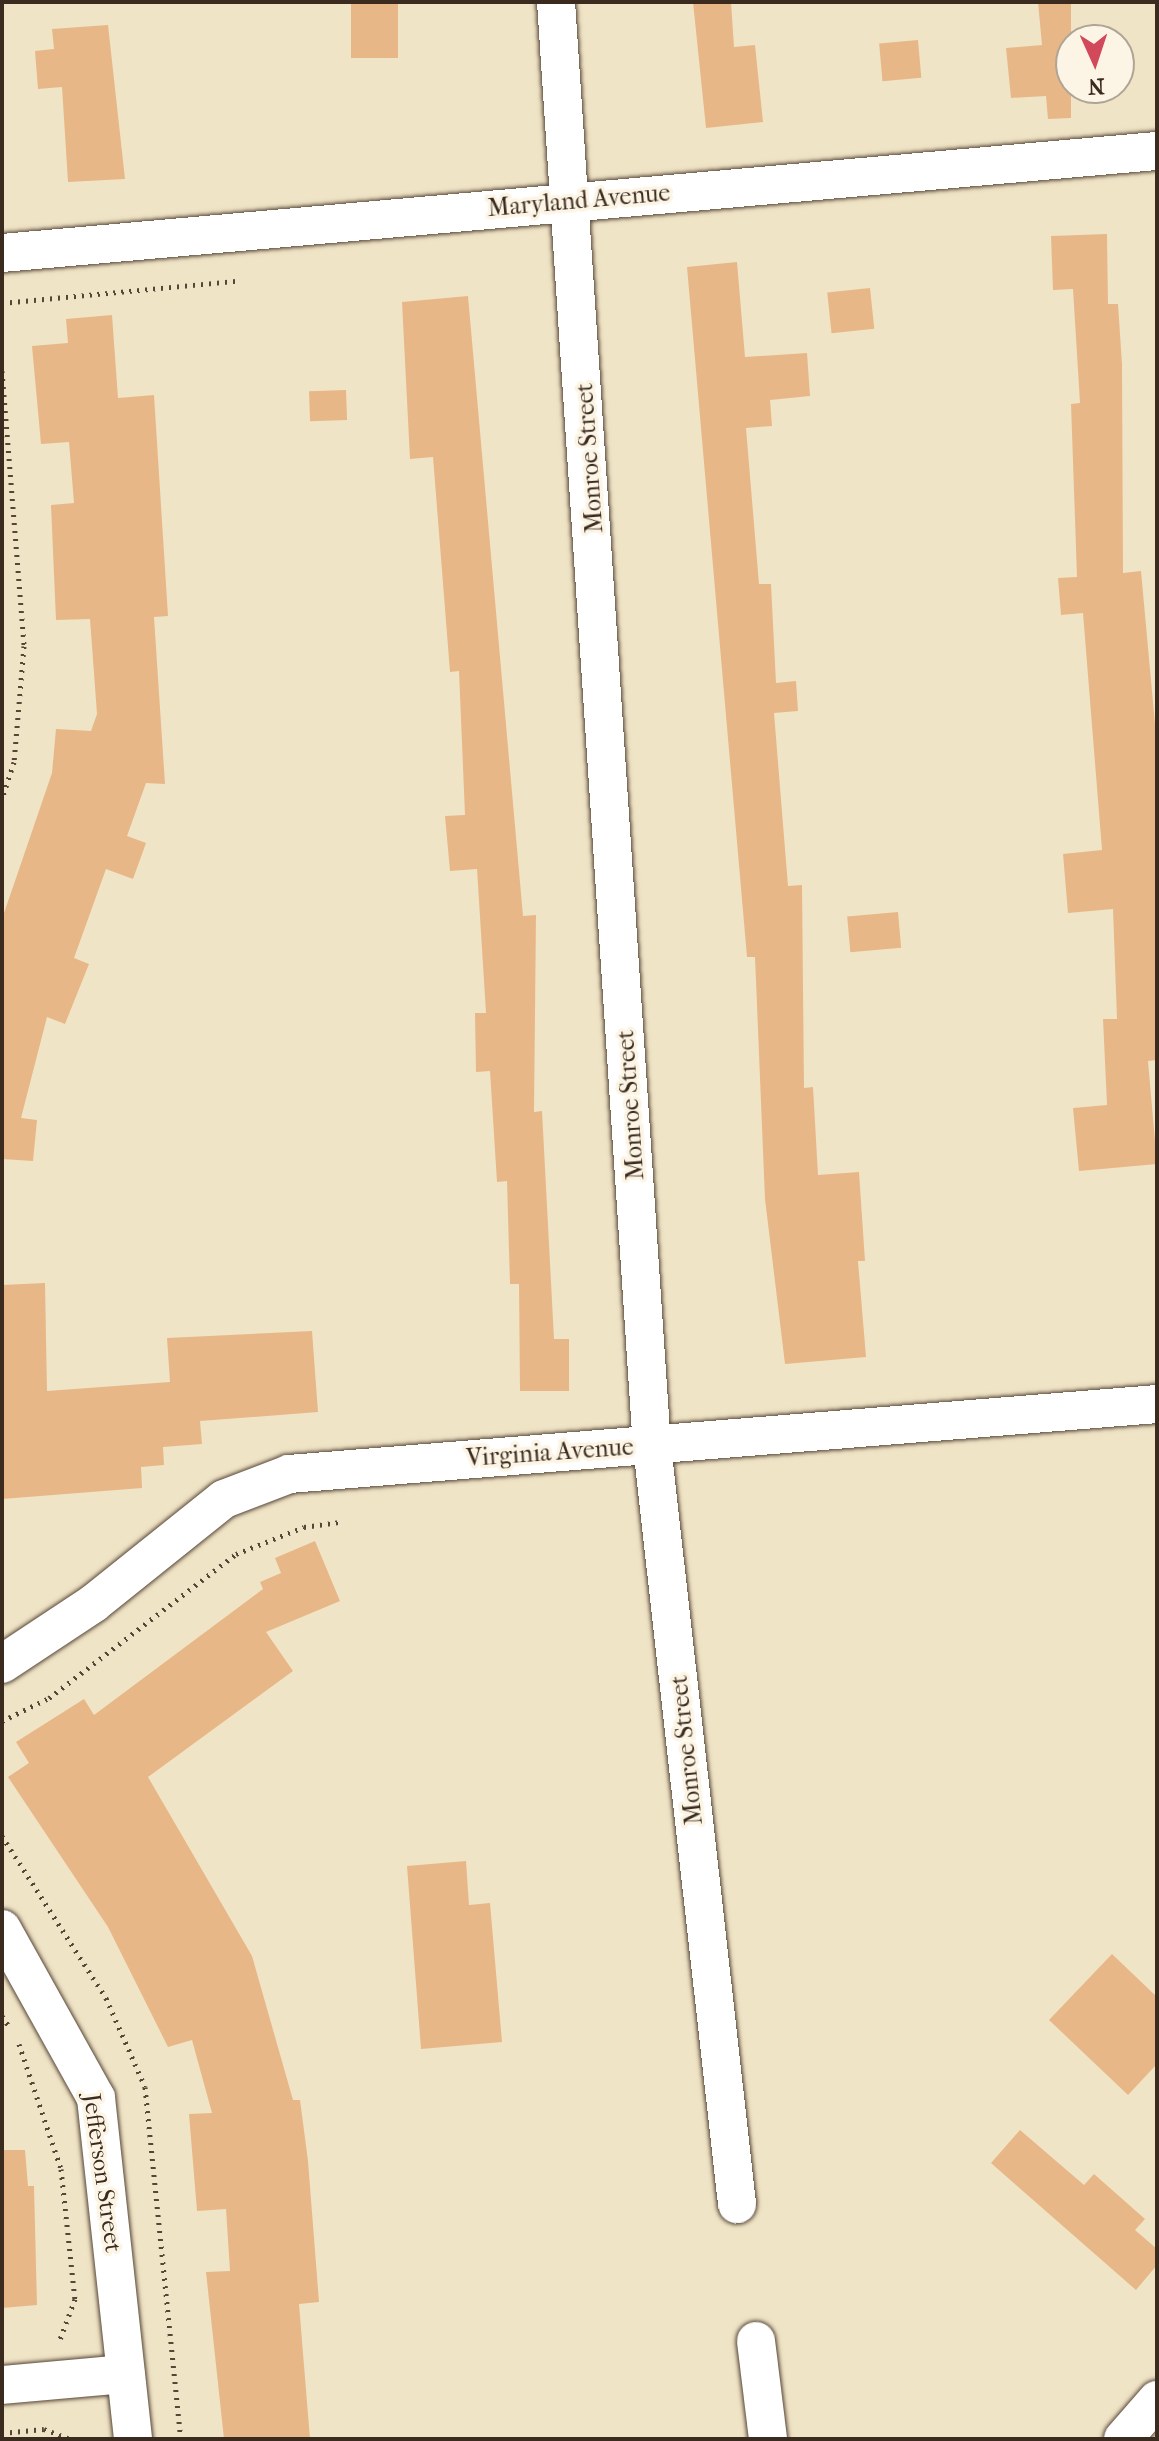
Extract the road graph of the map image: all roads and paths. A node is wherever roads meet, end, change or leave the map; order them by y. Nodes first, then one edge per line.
1 (556, 2) edge
2 (1157, 151) edge
3 (574, 202) junction
4 (2, 253) edge
5 (236, 281) dead end
6 (2, 303) edge
7 (2, 371) edge
8 (2, 798) edge
9 (1157, 1404) edge
10 (652, 1446) junction
11 (339, 1522) dead end
12 (2, 1664) edge
13 (2, 1721) edge
14 (2, 1929) edge
15 (2, 2016) edge
16 (737, 2204) dead end
17 (756, 2341) dead end
18 (55, 2349) dead end
19 (126, 2374) junction
20 (2, 2385) edge
21 (2, 2433) edge
22 (70, 2439) edge
23 (133, 2439) edge
24 (768, 2439) edge

1 - 3 street, Monroe Street
2 - 3 street, Maryland Avenue
3 - 4 street, Maryland Avenue
3 - 10 street, Monroe Street
5 - 6 path
7 - 8 path
9 - 10 street, Virginia Avenue
10 - 12 street, Virginia Avenue
10 - 16 street, Monroe Street
11 - 13 path
14 - 19 street, Jefferson Street
15 - 18 path
17 - 24 street
19 - 20 street
19 - 23 street, Jefferson Street
21 - 22 path

